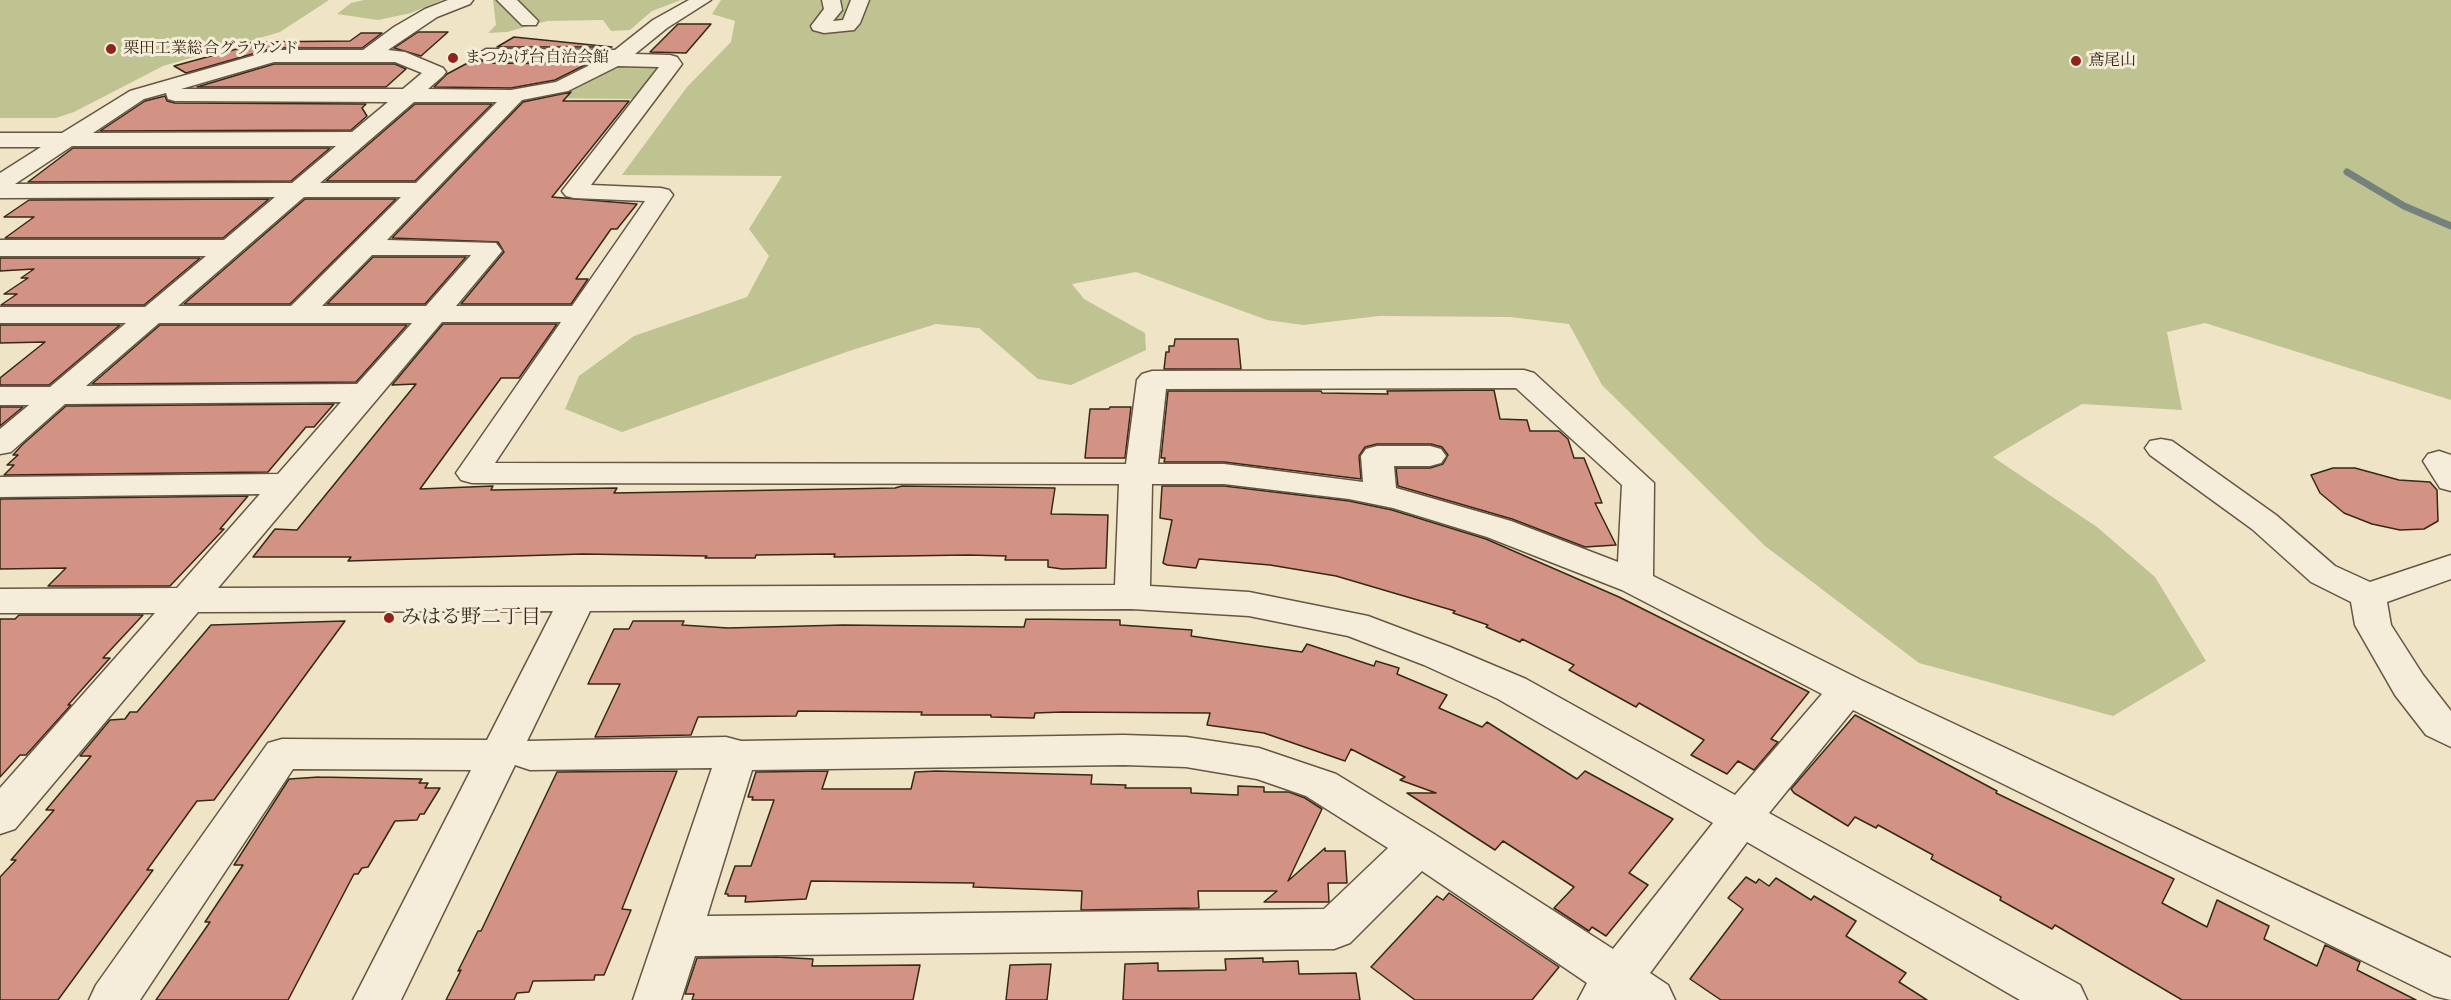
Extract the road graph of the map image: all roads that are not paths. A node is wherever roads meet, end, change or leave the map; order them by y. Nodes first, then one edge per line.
1 (464, 0) edge
2 (506, 0) edge
3 (702, 0) edge
4 (831, 0) edge
5 (861, 0) edge
6 (529, 21) dead end
7 (486, 55) dead end
8 (368, 56) junction
9 (617, 58) junction
10 (137, 95) junction
11 (411, 95) junction
12 (511, 96) junction
13 (357, 139) junction
14 (0, 140) edge
15 (69, 140) junction
16 (0, 183) edge
17 (422, 190) junction
18 (0, 191) edge
19 (299, 191) junction
20 (368, 247) junction
21 (0, 248) edge
22 (232, 248) junction
23 (299, 314) junction
24 (435, 314) junction
25 (581, 314) junction
26 (0, 315) edge
27 (153, 315) junction
28 (366, 393) junction
29 (0, 396) edge
30 (57, 396) junction
31 (0, 445) edge
32 (2161, 448) dead end
33 (1430, 456) dead end
34 (1136, 474) junction
35 (289, 484) junction
36 (0, 487) edge
37 (1380, 496) junction
38 (2451, 566) edge
39 (1635, 582) junction
40 (2368, 596) junction
41 (1132, 597) junction
42 (187, 598) junction
43 (577, 600) junction
44 (0, 601) edge
45 (1847, 690) junction
46 (2451, 732) edge
47 (515, 755) junction
48 (735, 760) junction
49 (0, 817) edge
50 (1740, 819) junction
51 (1419, 846) junction
52 (679, 936) junction
53 (2451, 981) edge
54 (1624, 993) edge
55 (113, 1000) edge
56 (376, 1000) edge
57 (657, 1000) edge
58 (2062, 1000) edge

1 - 8 street
2 - 6 street
3 - 9 street
4 - 5 street
7 - 9 street
8 - 10 street
8 - 11 street
9 - 12 street
9 - 25 street
10 - 11 street
10 - 15 street
11 - 12 street
11 - 13 street
12 - 17 street
13 - 15 street
13 - 19 street
14 - 15 street
15 - 16 street
17 - 19 street
17 - 20 street
18 - 19 street
19 - 22 street
20 - 23 street
20 - 24 street
21 - 22 street
22 - 27 street
23 - 24 street
23 - 27 street
24 - 25 street
24 - 28 street
25 - 34 street
26 - 27 street
27 - 30 street
28 - 30 street
28 - 35 street
29 - 30 street
30 - 31 street
32 - 40 street
33 - 37 street
34 - 37 street
34 - 39 street
34 - 41 street
35 - 36 street
35 - 42 street
37 - 39 street
38 - 40 street
39 - 45 street
40 - 46 street
41 - 43 street
41 - 50 street
42 - 43 street
42 - 44 street
42 - 49 street
43 - 47 street
45 - 50 street
45 - 53 street
47 - 48 street
47 - 55 street
47 - 56 street
48 - 51 street
48 - 52 street
50 - 54 street
50 - 58 street
51 - 52 street
51 - 54 street
52 - 57 street

